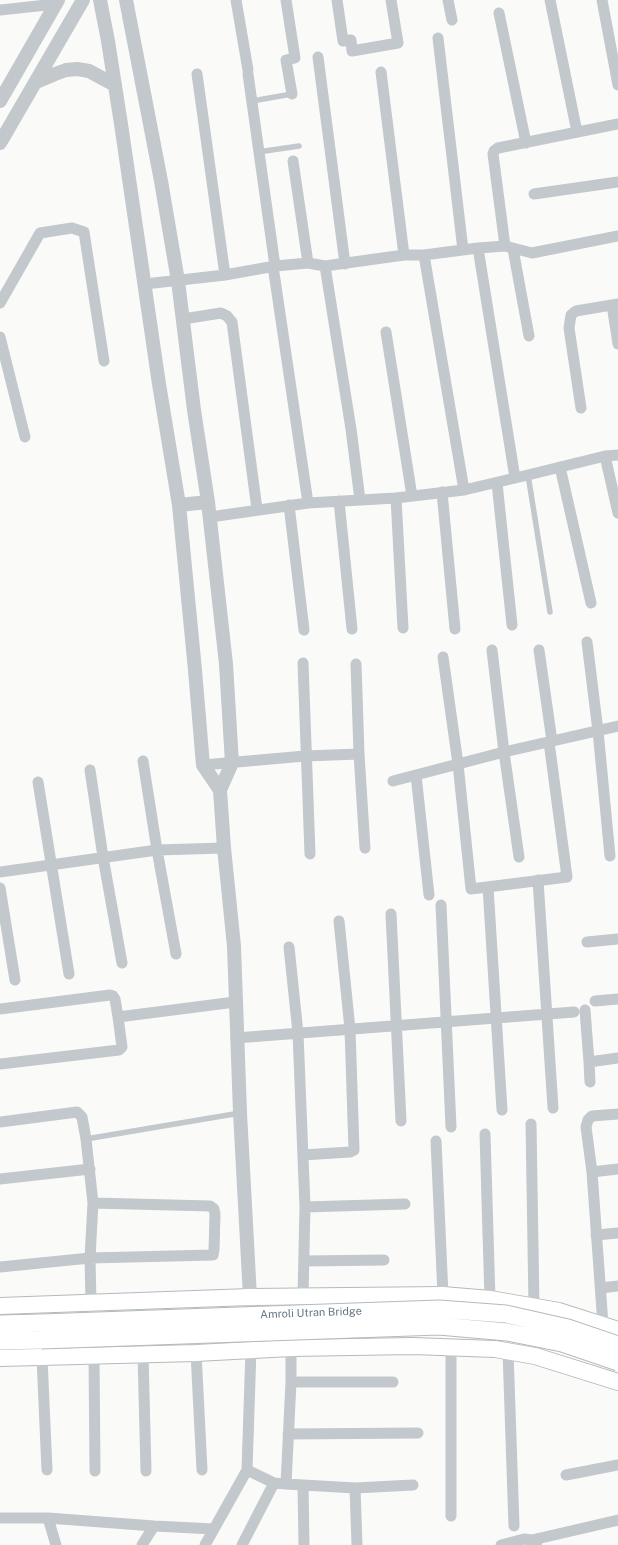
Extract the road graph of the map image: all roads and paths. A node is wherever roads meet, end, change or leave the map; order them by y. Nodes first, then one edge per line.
1 (83, 0) edge
2 (100, 0) edge
3 (126, 0) edge
4 (236, 0) edge
5 (286, 0) edge
6 (337, 0) edge
7 (391, 0) edge
8 (448, 0) edge
9 (550, 0) edge
10 (602, 0) edge
11 (57, 2) edge
12 (0, 10) edge
13 (499, 13) dead end
14 (452, 20) dead end
15 (438, 38) dead end
16 (318, 57) dead end
17 (381, 72) dead end
18 (197, 74) dead end
19 (36, 82) junction
20 (115, 85) junction
21 (618, 85) edge
22 (292, 94) joint
23 (0, 101) edge
24 (252, 101) junction
25 (618, 124) edge
26 (577, 132) junction
27 (0, 143) edge
28 (526, 143) junction
29 (299, 146) dead end
30 (258, 152) junction
31 (293, 161) dead end
32 (618, 182) edge
33 (534, 194) dead end
34 (618, 236) edge
35 (478, 248) junction
36 (509, 248) junction
37 (463, 250) junction
38 (404, 255) junction
39 (424, 255) junction
40 (308, 263) junction
41 (345, 264) junction
42 (274, 266) junction
43 (325, 266) junction
44 (225, 274) junction
45 (178, 281) junction
46 (145, 284) junction
47 (0, 303) edge
48 (615, 304) edge
49 (183, 319) junction
50 (386, 332) dead end
51 (529, 336) dead end
52 (0, 337) edge
53 (618, 344) edge
54 (104, 360) dead end
55 (581, 408) dead end
56 (25, 437) dead end
57 (618, 455) edge
58 (605, 456) junction
59 (560, 467) junction
60 (528, 475) junction
61 (515, 478) junction
62 (497, 483) junction
63 (464, 490) junction
64 (442, 492) junction
65 (412, 496) junction
66 (396, 498) junction
67 (360, 500) junction
68 (339, 501) junction
69 (208, 502) junction
70 (308, 503) junction
71 (178, 505) junction
72 (289, 505) junction
73 (257, 510) junction
74 (618, 513) edge
75 (210, 517) junction
76 (591, 603) dead end
77 (550, 612) dead end
78 (512, 625) dead end
79 (403, 628) dead end
80 (455, 629) dead end
81 (304, 630) dead end
82 (352, 630) dead end
83 (587, 642) dead end
84 (492, 650) dead end
85 (539, 650) dead end
86 (443, 657) dead end
87 (303, 663) dead end
88 (356, 664) dead end
89 (618, 726) edge
90 (598, 731) junction
91 (551, 742) junction
92 (504, 752) junction
93 (359, 754) junction
94 (305, 756) junction
95 (143, 761) dead end
96 (232, 763) junction
97 (458, 764) junction
98 (202, 765) junction
99 (90, 770) dead end
100 (416, 775) junction
101 (393, 781) dead end
102 (38, 782) dead end
103 (220, 790) junction
104 (224, 848) junction
105 (365, 848) dead end
106 (157, 850) junction
107 (310, 854) dead end
108 (610, 856) dead end
109 (103, 857) junction
110 (520, 858) dead end
111 (50, 865) junction
112 (0, 872) edge
113 (538, 880) junction
114 (488, 887) junction
115 (0, 894) edge
116 (429, 895) dead end
117 (441, 905) dead end
118 (391, 914) dead end
119 (339, 921) dead end
120 (618, 939) edge
121 (587, 942) dead end
122 (289, 947) dead end
123 (176, 954) dead end
124 (122, 963) dead end
125 (69, 974) dead end
126 (15, 980) dead end
127 (618, 999) edge
128 (595, 1001) dead end
129 (235, 1002) junction
130 (0, 1009) edge
131 (548, 1014) junction
132 (118, 1017) junction
133 (496, 1019) junction
134 (446, 1022) junction
135 (396, 1026) junction
136 (350, 1029) junction
137 (298, 1033) junction
138 (236, 1038) junction
139 (618, 1058) edge
140 (589, 1062) junction
141 (0, 1064) edge
142 (590, 1082) dead end
143 (553, 1108) dead end
144 (502, 1110) dead end
145 (240, 1113) junction
146 (618, 1114) edge
147 (401, 1121) dead end
148 (0, 1122) edge
149 (531, 1124) dead end
150 (451, 1127) dead end
151 (485, 1134) dead end
152 (86, 1139) junction
153 (436, 1141) dead end
154 (303, 1155) junction
155 (90, 1169) junction
156 (618, 1169) edge
157 (592, 1172) junction
158 (0, 1179) edge
159 (93, 1203) junction
160 (405, 1204) dead end
161 (305, 1207) junction
162 (618, 1232) edge
163 (596, 1235) junction
164 (90, 1258) junction
165 (384, 1260) dead end
166 (305, 1261) junction
167 (0, 1267) edge
168 (618, 1286) edge
169 (601, 1288) junction
170 (442, 1295) junction
171 (303, 1296) junction
172 (250, 1297) junction
173 (490, 1299) junction
174 (91, 1302) junction
175 (0, 1306) edge
176 (534, 1306) junction
177 (0, 1324) edge
178 (611, 1328) edge
179 (0, 1341) edge
180 (618, 1345) edge
181 (291, 1348) junction
182 (451, 1348) junction
183 (251, 1349) junction
184 (508, 1351) junction
185 (196, 1353) junction
186 (143, 1354) junction
187 (94, 1356) junction
188 (0, 1358) edge
189 (42, 1358) junction
190 (618, 1362) edge
191 (292, 1382) junction
192 (393, 1382) dead end
193 (618, 1382) edge
194 (418, 1433) dead end
195 (288, 1434) junction
196 (618, 1465) edge
197 (47, 1470) dead end
198 (202, 1470) dead end
199 (247, 1470) junction
200 (95, 1471) dead end
201 (146, 1471) dead end
202 (566, 1475) dead end
203 (274, 1483) junction
204 (286, 1484) junction
205 (413, 1484) dead end
206 (303, 1485) junction
207 (355, 1488) junction
208 (451, 1516) dead end
209 (0, 1518) edge
210 (48, 1518) junction
211 (618, 1520) edge
212 (154, 1526) junction
213 (514, 1526) dead end
214 (214, 1529) junction
215 (535, 1542) edge
216 (56, 1545) edge
217 (142, 1545) edge
218 (205, 1545) edge
219 (242, 1545) edge
220 (304, 1545) edge
221 (357, 1545) edge
222 (501, 1545) edge

1 - 19 street
2 - 20 street
3 - 45 street
4 - 24 street
5 - 22 street
6 - 7 street
8 - 14 street
9 - 26 street
10 - 21 street
11 - 12 street
11 - 23 street
13 - 28 street
15 - 37 street
16 - 41 street
17 - 38 street
18 - 44 street
19 - 20 street
19 - 27 street
20 - 46 street
22 - 24 lane
24 - 30 street
25 - 26 street
26 - 28 street
28 - 36 street
29 - 30 lane
30 - 42 street
31 - 40 street
32 - 33 street
34 - 36 street
35 - 36 street
35 - 37 street
35 - 61 street
36 - 51 street
37 - 39 street
38 - 39 street
38 - 41 street
39 - 63 street
40 - 42 street
40 - 43 street
41 - 43 street
42 - 44 street
42 - 70 street
43 - 67 street
44 - 45 street
45 - 46 street
45 - 49 street
46 - 71 street
47 - 54 street
48 - 53 street
48 - 55 street
49 - 69 street
49 - 73 street
50 - 65 street
52 - 56 street
57 - 58 street
58 - 59 street
58 - 74 street
59 - 60 street
59 - 76 street
60 - 61 street
60 - 77 lane
61 - 62 street
62 - 63 street
62 - 78 street
63 - 64 street
64 - 65 street
64 - 80 street
65 - 66 street
66 - 67 street
66 - 79 street
67 - 68 street
68 - 70 street
68 - 82 street
69 - 71 street
69 - 75 street
70 - 72 street
71 - 98 street
72 - 73 street
72 - 81 street
73 - 75 street
75 - 96 street
83 - 90 street
84 - 92 street
85 - 91 street
86 - 97 street
87 - 94 street
88 - 93 street
89 - 90 street
90 - 91 street
90 - 108 street
91 - 92 street
91 - 113 street
92 - 97 street
92 - 110 street
93 - 94 street
93 - 105 street
94 - 96 street
94 - 107 street
95 - 106 street
96 - 98 street
96 - 103 street
97 - 100 street
97 - 114 street
98 - 103 street
99 - 109 street
100 - 101 street
100 - 116 street
102 - 111 street
103 - 104 street
104 - 106 street
104 - 129 street
106 - 109 street
106 - 123 street
109 - 111 street
109 - 124 street
111 - 112 street
111 - 125 street
113 - 114 street
113 - 131 street
114 - 133 street
115 - 126 street
117 - 134 street
118 - 135 street
119 - 136 street
120 - 121 street
122 - 137 street
127 - 128 street
129 - 132 street
129 - 138 street
130 - 132 street
131 - 133 street
131 - 140 street
131 - 143 street
132 - 141 street
133 - 134 street
133 - 144 street
134 - 135 street
134 - 150 street
135 - 136 street
135 - 147 street
136 - 137 street
136 - 154 street
137 - 138 street
137 - 154 street
138 - 145 street
139 - 140 street
140 - 142 street
145 - 152 lane
145 - 172 street
146 - 157 street
148 - 152 street
149 - 176 street
151 - 173 street
152 - 155 street
153 - 170 street
154 - 161 street
155 - 158 street
155 - 159 street
156 - 157 street
157 - 163 street
159 - 164 street
159 - 164 street
160 - 161 street
161 - 166 street
162 - 163 street
163 - 169 street
164 - 167 street
164 - 174 street
165 - 166 street
166 - 171 street
168 - 169 street
169 - 178 street
170 - 171 main road
170 - 173 main road
171 - 172 main road
172 - 174 main road
172 - 183 street
173 - 176 main road
174 - 175 main road
176 - 178 main road
177 - 180 main road, Amroli Utran Bridge, bridge
179 - 190 main road, Amroli Utran Bridge, bridge
181 - 182 main road
181 - 183 main road
181 - 191 street
182 - 184 main road
182 - 208 street
183 - 185 main road
183 - 199 street
184 - 193 main road
184 - 213 street
185 - 186 main road
185 - 198 street
186 - 187 main road
186 - 201 street
187 - 189 main road
187 - 200 street
188 - 189 main road
189 - 197 street
191 - 192 street
191 - 195 street
194 - 195 street
195 - 204 street
196 - 202 street
199 - 203 street
199 - 214 street
203 - 204 street
203 - 219 street
204 - 206 street
205 - 207 street
206 - 207 street
206 - 220 street
207 - 221 street
209 - 210 street
210 - 212 street
210 - 216 street
211 - 215 street
212 - 214 street
212 - 217 street
214 - 218 street
215 - 222 street

